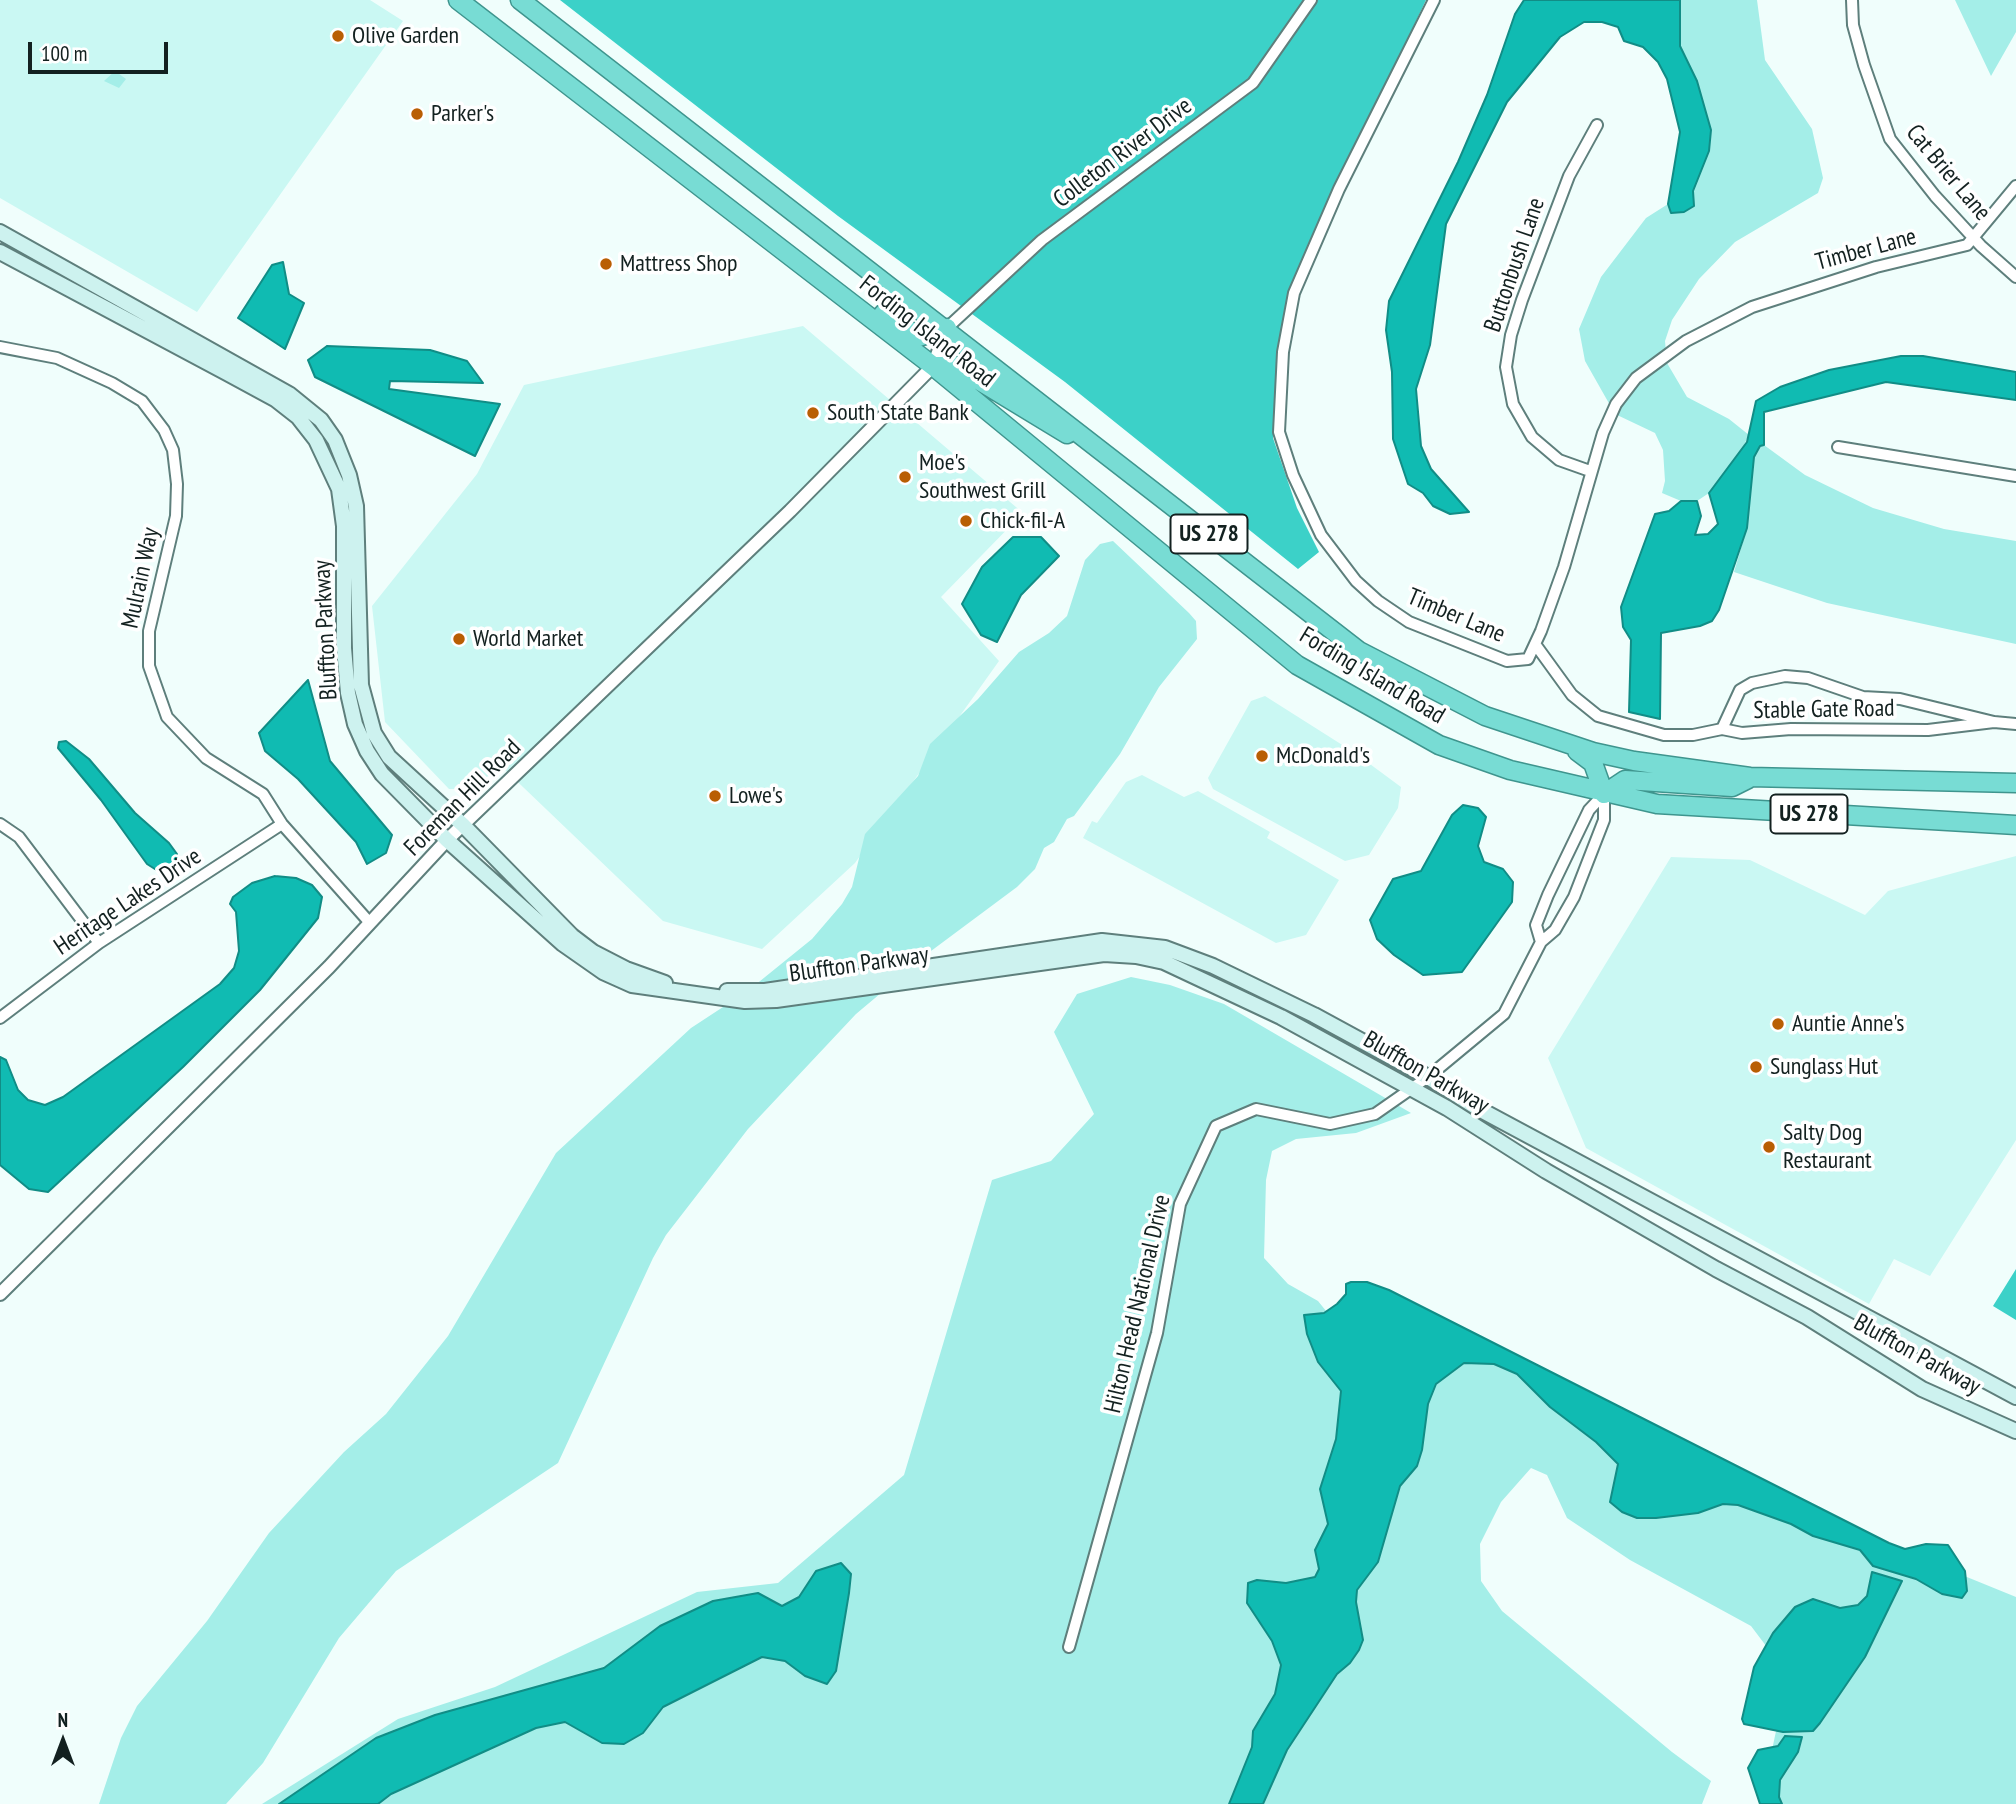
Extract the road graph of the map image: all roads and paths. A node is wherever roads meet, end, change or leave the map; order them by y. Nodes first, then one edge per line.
1 (458, 0) edge
2 (520, 0) edge
3 (1311, 0) edge
4 (1434, 0) edge
5 (1852, 0) edge
6 (1597, 125) dead end
7 (2016, 186) edge
8 (0, 232) edge
9 (763, 235) junction
10 (1973, 237) junction
11 (0, 252) edge
12 (2016, 277) edge
13 (947, 328) junction
14 (0, 346) edge
15 (933, 366) junction
16 (1838, 447) dead end
17 (1590, 471) junction
18 (1136, 475) junction
19 (2016, 476) edge
20 (1535, 644) junction
21 (1926, 705) junction
22 (1994, 722) junction
23 (2016, 724) edge
24 (1722, 729) junction
25 (1928, 730) junction
26 (1565, 743) junction
27 (1750, 777) junction
28 (2016, 783) edge
29 (1604, 794) junction
30 (0, 824) edge
31 (282, 824) junction
32 (463, 825) junction
33 (2016, 825) edge
34 (447, 840) junction
35 (1570, 850) junction
36 (1588, 860) junction
37 (370, 923) junction
38 (99, 943) junction
39 (1541, 943) junction
40 (0, 1018) edge
41 (1428, 1077) junction
42 (1412, 1088) junction
43 (0, 1294) edge
44 (2016, 1397) edge
45 (2016, 1432) edge
46 (1069, 1647) dead end

1 - 9 highway, Fording Island Road / US 278
2 - 13 highway, Fording Island Road / US 278
3 - 13 street, Colleton River Drive
4 - 20 street, Timber Lane
5 - 10 street, Cat Brier Lane
6 - 17 street, Buttonbush Lane
7 - 10 street, Timber Lane
8 - 32 main road, Bluffton Parkway
9 - 13 highway
9 - 15 highway, Fording Island Road / US 278
10 - 12 street, Cat Brier Lane
10 - 17 street, Timber Lane
11 - 34 main road, Bluffton Parkway
13 - 15 street, Foreman Hill Road
13 - 18 highway, Fording Island Road / US 278
14 - 31 street, Mulrain Way
15 - 18 highway
15 - 29 highway, Fording Island Road / US 278
15 - 32 street, Foreman Hill Road
16 - 19 street
17 - 20 street, Timber Lane
18 - 26 highway, Fording Island Road / US 278
20 - 24 street, Stable Gate Road
21 - 22 street, Stable Gate Road
21 - 24 street, Stable Gate Road
21 - 25 street, Stable Gate Road
22 - 23 street, Stable Gate Road
22 - 25 street, Stable Gate Road
24 - 25 street, Stable Gate Road
26 - 27 highway, Fording Island Road / US 278
26 - 29 highway
27 - 28 highway, Fording Island Road / US 278
27 - 29 highway
29 - 33 highway, Fording Island Road / US 278
29 - 35 street, Hilton Head National Drive
29 - 36 street, Hilton Head National Drive
30 - 38 street
31 - 37 street, Mulrain Way
31 - 38 street, Heritage Lakes Drive
32 - 34 street, Foreman Hill Road
32 - 41 main road, Bluffton Parkway
34 - 37 street, Foreman Hill Road
34 - 42 main road, Bluffton Parkway
35 - 36 street
35 - 39 street, Hilton Head National Drive
36 - 39 street, Hilton Head National Drive
37 - 43 street, Foreman Hill Road
38 - 40 street, Heritage Lakes Drive
39 - 41 street, Hilton Head National Drive
41 - 42 street, Hilton Head National Drive
41 - 44 main road, Bluffton Parkway
42 - 45 main road, Bluffton Parkway
42 - 46 street, Hilton Head National Drive

